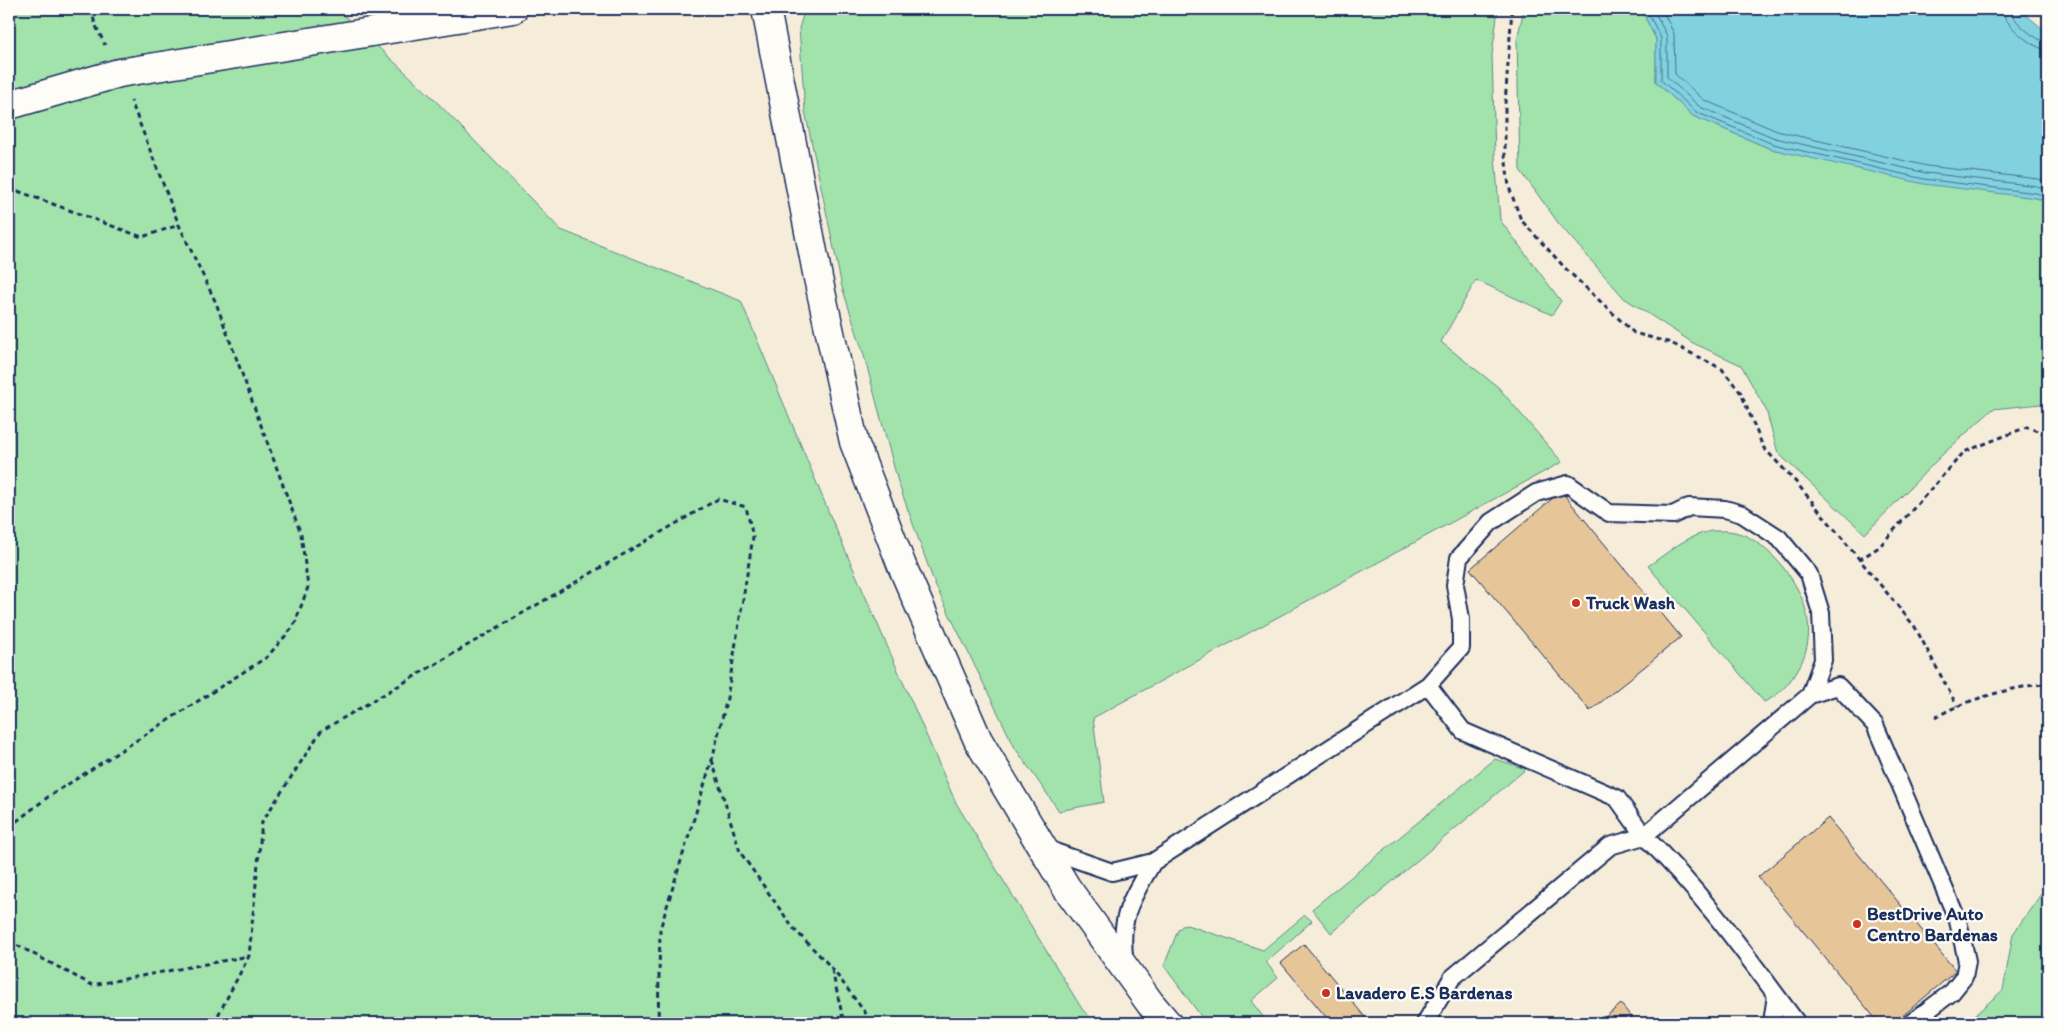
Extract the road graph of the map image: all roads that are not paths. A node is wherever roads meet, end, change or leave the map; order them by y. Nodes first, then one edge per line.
1 (512, 9) edge
2 (766, 9) edge
3 (9, 105) edge
4 (1428, 685) junction
5 (1810, 695) junction
6 (1644, 836) junction
7 (1038, 840) junction
8 (1153, 862) junction
9 (1126, 970) junction
10 (1776, 994) junction
11 (1167, 1023) edge
12 (1425, 1023) edge
13 (1772, 1023) edge
14 (1797, 1023) edge
15 (1911, 1023) edge

1 - 3 street
2 - 7 street
4 - 5 lane
4 - 6 lane
4 - 8 lane
5 - 6 lane
5 - 15 lane
6 - 10 lane
6 - 12 lane
7 - 8 lane
7 - 9 street
8 - 9 lane
9 - 11 street
10 - 13 lane
10 - 14 lane

